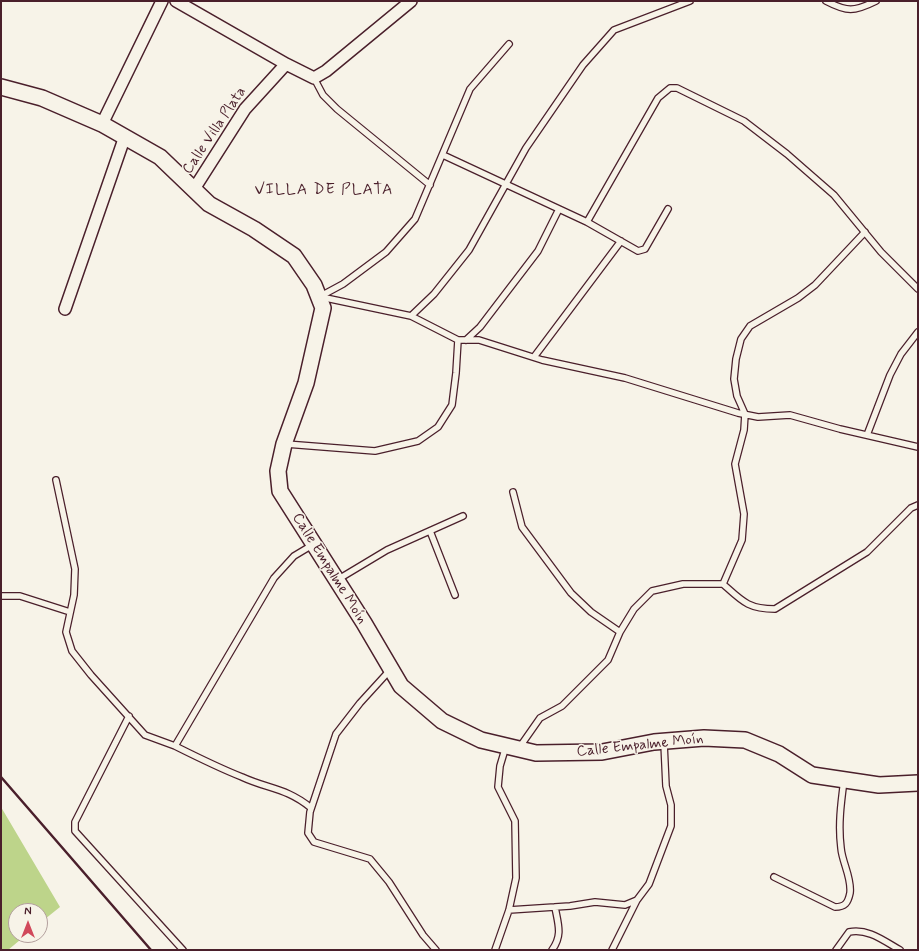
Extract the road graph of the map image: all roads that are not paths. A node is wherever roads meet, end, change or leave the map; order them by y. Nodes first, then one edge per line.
1 (162, 1) edge
2 (176, 1) edge
3 (411, 1) edge
4 (690, 1) edge
5 (826, 1) edge
6 (876, 1) edge
7 (509, 44) dead end
8 (286, 64) junction
9 (314, 78) junction
10 (1, 87) edge
11 (102, 124) junction
12 (124, 139) junction
13 (443, 155) junction
14 (430, 185) junction
15 (507, 185) junction
16 (194, 189) junction
17 (559, 209) junction
18 (668, 209) dead end
19 (587, 222) junction
20 (865, 232) junction
21 (621, 241) junction
22 (918, 289) edge
23 (319, 297) junction
24 (65, 309) dead end
25 (411, 316) junction
26 (918, 332) edge
27 (458, 340) junction
28 (466, 340) junction
29 (534, 357) junction
30 (745, 414) junction
31 (867, 435) junction
32 (284, 444) junction
33 (918, 447) edge
34 (56, 480) dead end
35 (513, 492) dead end
36 (918, 505) edge
37 (463, 516) dead end
38 (430, 531) junction
39 (314, 544) junction
40 (337, 580) junction
41 (722, 584) junction
42 (1, 596) edge
43 (455, 596) dead end
44 (70, 612) junction
45 (620, 632) junction
46 (391, 669) junction
47 (129, 716) junction
48 (664, 741) junction
49 (175, 746) junction
50 (512, 747) junction
51 (844, 780) junction
52 (918, 783) edge
53 (312, 808) junction
54 (774, 877) dead end
55 (637, 900) junction
56 (555, 907) junction
57 (509, 910) junction
58 (183, 950) edge
59 (436, 950) edge
60 (495, 950) edge
61 (552, 950) edge
62 (612, 950) edge
63 (836, 950) edge
64 (900, 950) edge

1 - 11 street
2 - 8 street
3 - 9 street
4 - 15 lane
5 - 6 lane
7 - 13 lane
8 - 9 street
8 - 16 street, Calle Villa Plata
9 - 14 lane
10 - 11 street, Calle Empalme Moín
11 - 12 street, Calle Empalme Moín
12 - 16 street, Calle Empalme Moín
12 - 24 street
13 - 14 lane
13 - 15 lane
14 - 23 lane
15 - 17 lane
15 - 25 lane
16 - 23 street, Calle Empalme Moín
17 - 19 lane
17 - 28 lane
18 - 21 lane
19 - 20 lane
19 - 21 lane
20 - 22 lane
20 - 30 lane
21 - 29 lane
23 - 25 lane
23 - 32 street, Calle Empalme Moín
25 - 27 lane
26 - 31 lane
27 - 28 lane
27 - 32 lane
28 - 29 lane
29 - 30 lane
30 - 31 lane
30 - 41 lane
31 - 33 lane
32 - 39 street, Calle Empalme Moín
34 - 44 lane
35 - 45 lane
36 - 41 lane
37 - 38 lane
38 - 40 lane
38 - 43 lane
39 - 40 street, Calle Empalme Moín
39 - 49 lane
40 - 46 street, Calle Empalme Moín
41 - 45 lane
42 - 44 lane
44 - 47 lane
45 - 50 lane
46 - 50 street, Calle Empalme Moín
46 - 53 lane
47 - 49 lane
47 - 58 lane
48 - 50 street, Calle Empalme Moín
48 - 51 street, Calle Empalme Moín
48 - 55 lane
49 - 53 lane
50 - 57 lane
51 - 52 street, Calle Empalme Moín
51 - 54 lane
53 - 59 lane
55 - 56 lane
55 - 62 lane
56 - 57 lane
56 - 61 lane
57 - 60 lane
63 - 64 lane

